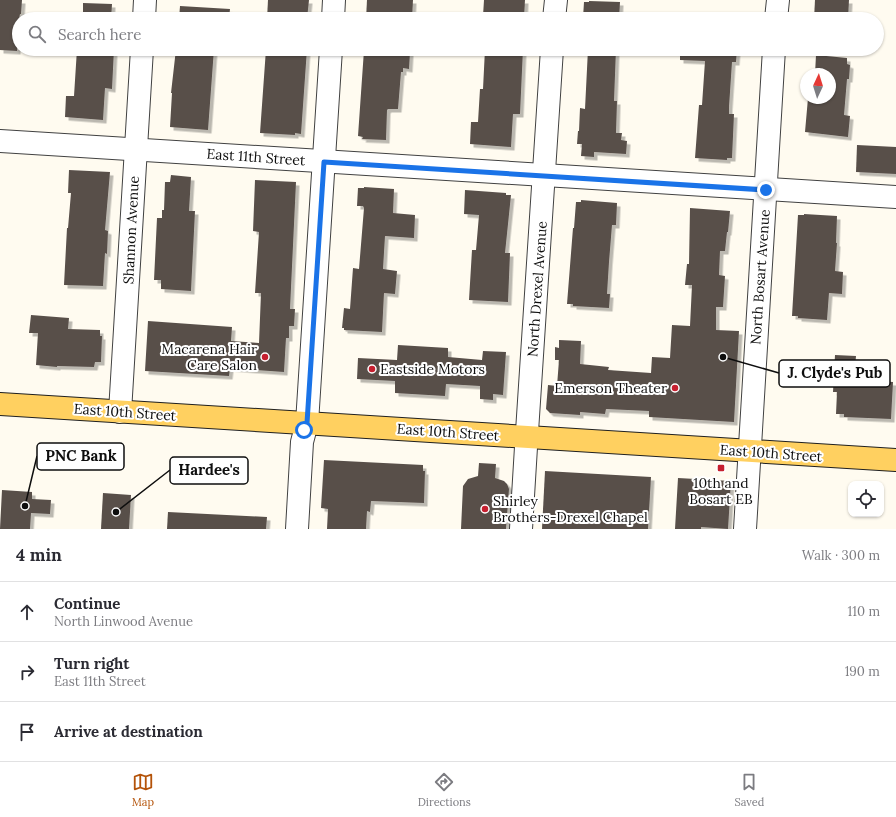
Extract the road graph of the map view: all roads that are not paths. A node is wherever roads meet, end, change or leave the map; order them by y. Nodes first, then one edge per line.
1 (145, 0) edge
2 (334, 0) edge
3 (556, 0) edge
4 (778, 0) edge
5 (144, 12) edge
6 (333, 12) edge
7 (555, 12) edge
8 (777, 12) edge
9 (142, 56) edge
10 (331, 56) edge
11 (552, 56) edge
12 (774, 56) edge
13 (0, 141) edge
14 (136, 150) junction
15 (324, 162) junction
16 (544, 176) junction
17 (766, 190) junction
18 (896, 198) edge
19 (0, 404) edge
20 (120, 412) junction
21 (307, 423) junction
22 (527, 437) junction
23 (749, 451) junction
24 (896, 460) edge
25 (297, 529) edge
26 (522, 529) edge
27 (745, 529) edge

1 - 5 street
2 - 6 street
3 - 7 street
4 - 8 street
9 - 14 street, Shannon Avenue
10 - 15 street
11 - 16 street, North Drexel Avenue
12 - 17 street, North Bosart Avenue
13 - 14 street, East 11th Street
14 - 15 street, East 11th Street
14 - 20 street, Shannon Avenue
15 - 16 street, East 11th Street
15 - 21 street
16 - 17 street, East 11th Street
16 - 22 street, North Drexel Avenue
17 - 18 street, East 11th Street
17 - 23 street, North Bosart Avenue
19 - 20 main road, East 10th Street
20 - 21 main road, East 10th Street
21 - 22 main road, East 10th Street
21 - 25 street
22 - 23 main road, East 10th Street
22 - 26 street, North Drexel Avenue
23 - 24 main road, East 10th Street
23 - 27 street, North Bosart Avenue

